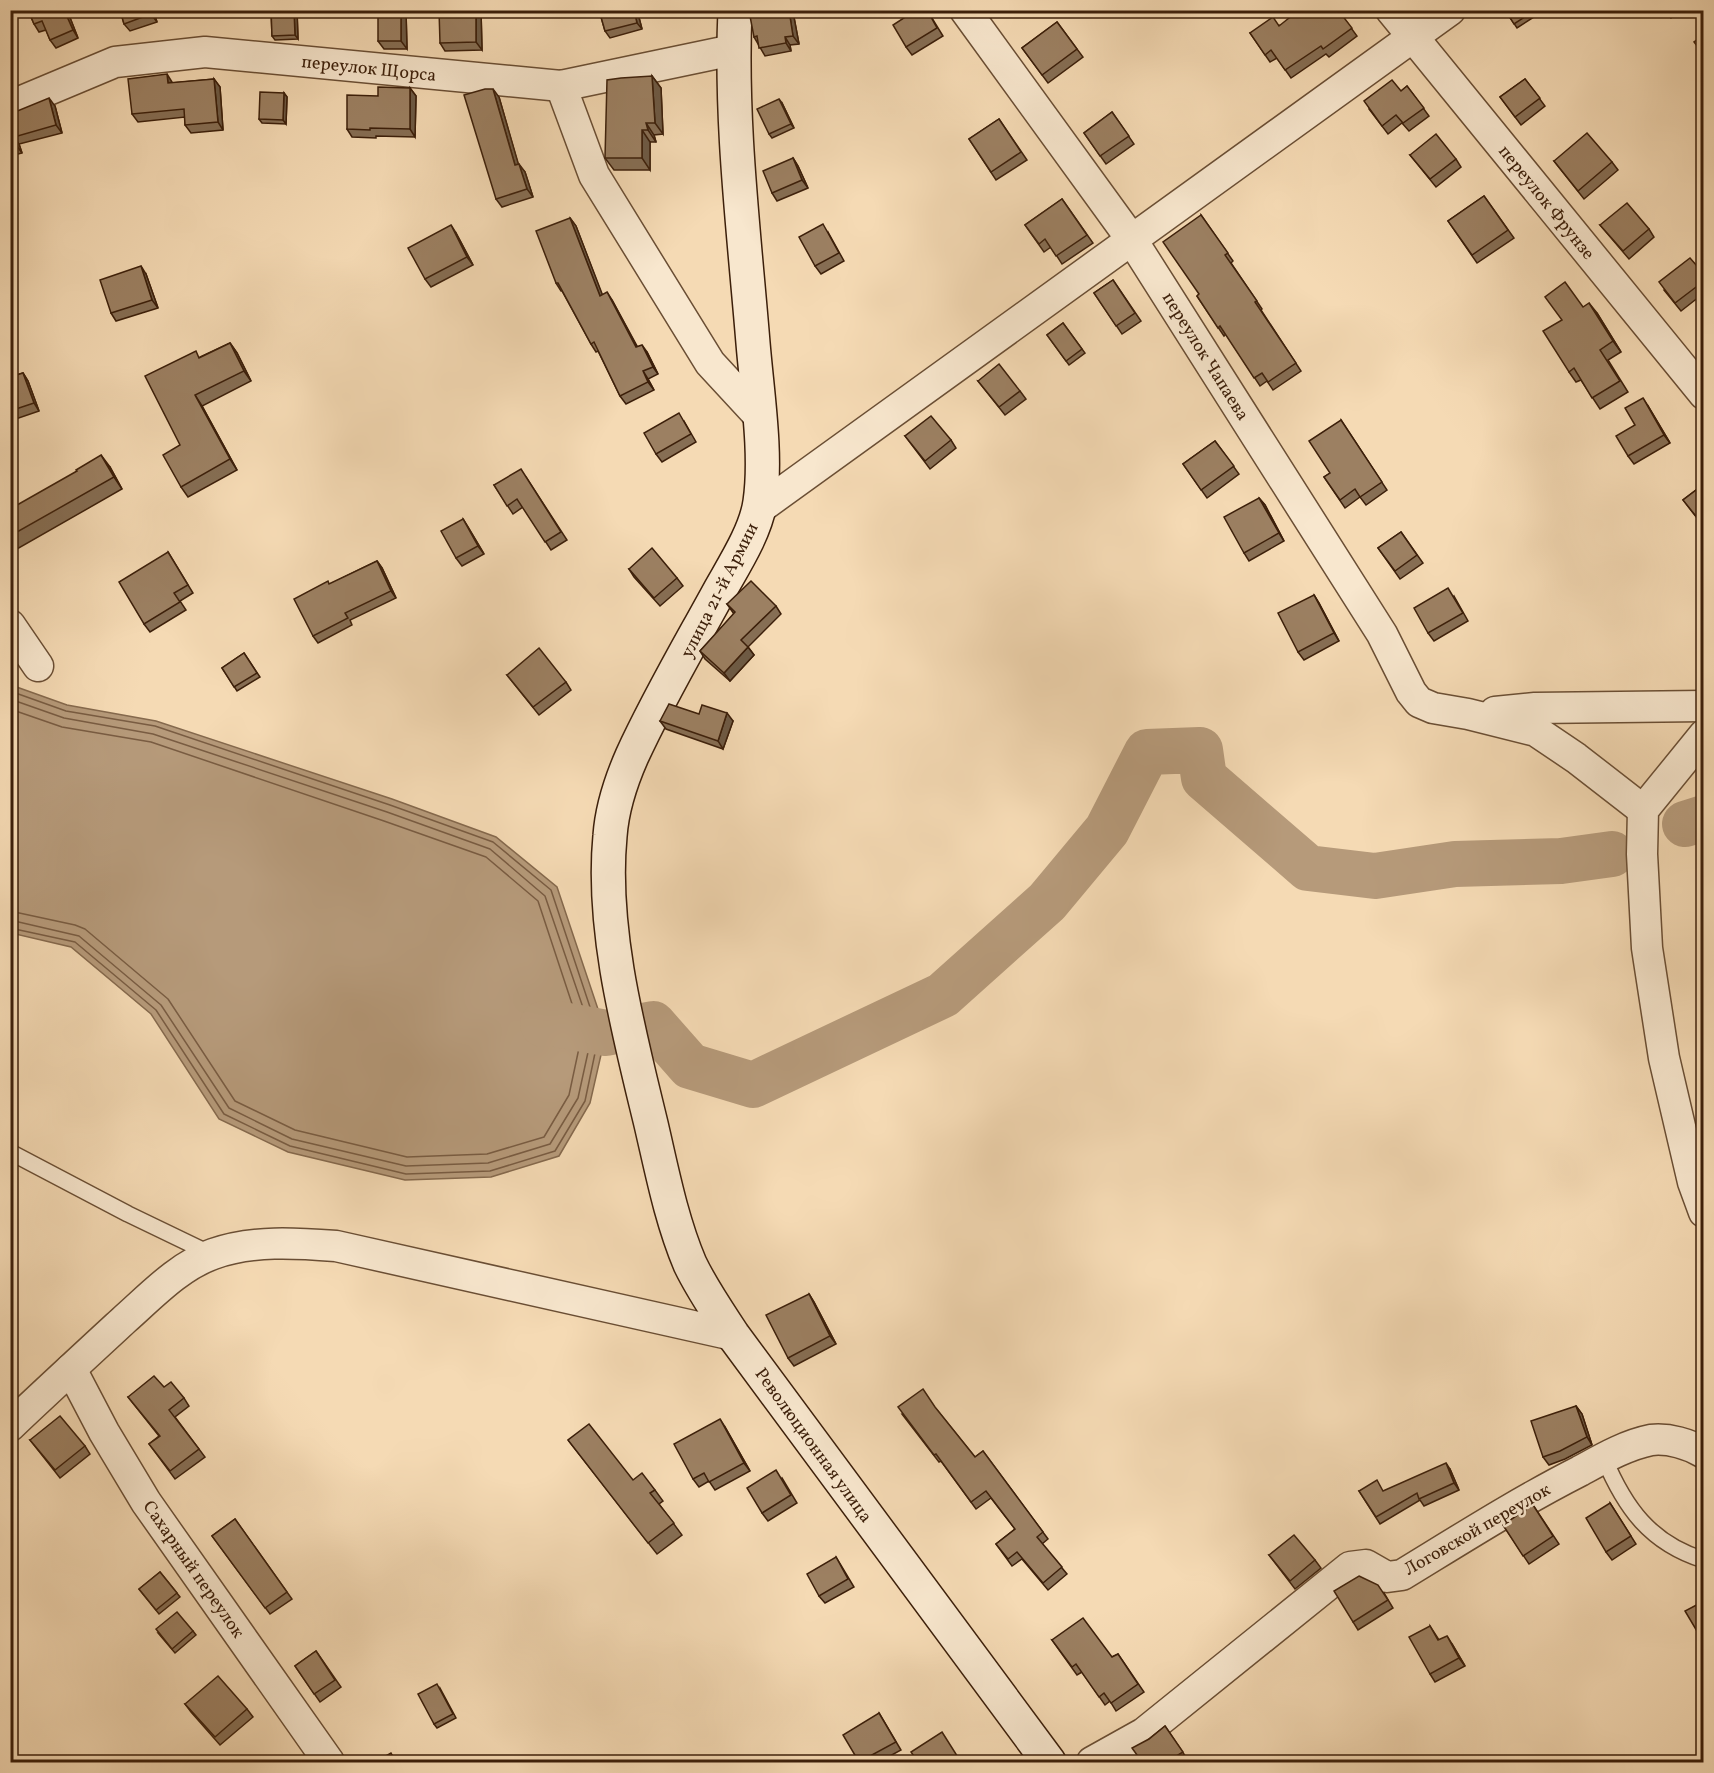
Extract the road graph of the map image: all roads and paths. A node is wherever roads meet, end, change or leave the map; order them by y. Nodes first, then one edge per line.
1 (735, 10) edge
2 (965, 10) edge
3 (1391, 10) edge
4 (1450, 10) edge
5 (1413, 37) junction
6 (734, 50) junction
7 (561, 86) junction
8 (10, 106) edge
9 (1132, 240) junction
10 (1704, 394) edge
11 (759, 416) junction
12 (760, 508) junction
13 (10, 625) edge
14 (38, 666) dead end
15 (1704, 706) edge
16 (1468, 714) junction
17 (1704, 735) edge
18 (1643, 810) junction
19 (644, 1095) joint
20 (10, 1152) edge
21 (1704, 1212) edge
22 (211, 1254) junction
23 (733, 1335) junction
24 (70, 1369) junction
25 (10, 1426) edge
26 (1704, 1453) edge
27 (1604, 1458) junction
28 (1704, 1560) edge
29 (329, 1762) edge
30 (1049, 1762) edge
31 (1092, 1762) edge

1 - 6 main road, улица 21-й Армии
2 - 9 street, переулок Чапаева
3 - 5 street, переулок Фрунзе
4 - 5 street
5 - 9 street
5 - 10 street, переулок Фрунзе
6 - 7 street, переулок Щорса
6 - 11 main road, улица 21-й Армии
7 - 8 street, переулок Щорса
7 - 11 street
9 - 12 street
9 - 16 street, переулок Чапаева
11 - 12 main road, улица 21-й Армии
12 - 19 main road, улица 21-й Армии
13 - 14 street
15 - 16 street
16 - 18 street
17 - 18 street
18 - 21 street
19 - 23 main road, Революционная улица
20 - 22 lane
22 - 23 street
22 - 24 street
23 - 30 main road, Революционная улица
24 - 25 street
24 - 29 street, Сахарный переулок
26 - 27 street, Логовской переулок
27 - 28 lane
27 - 31 street, Логовской переулок

